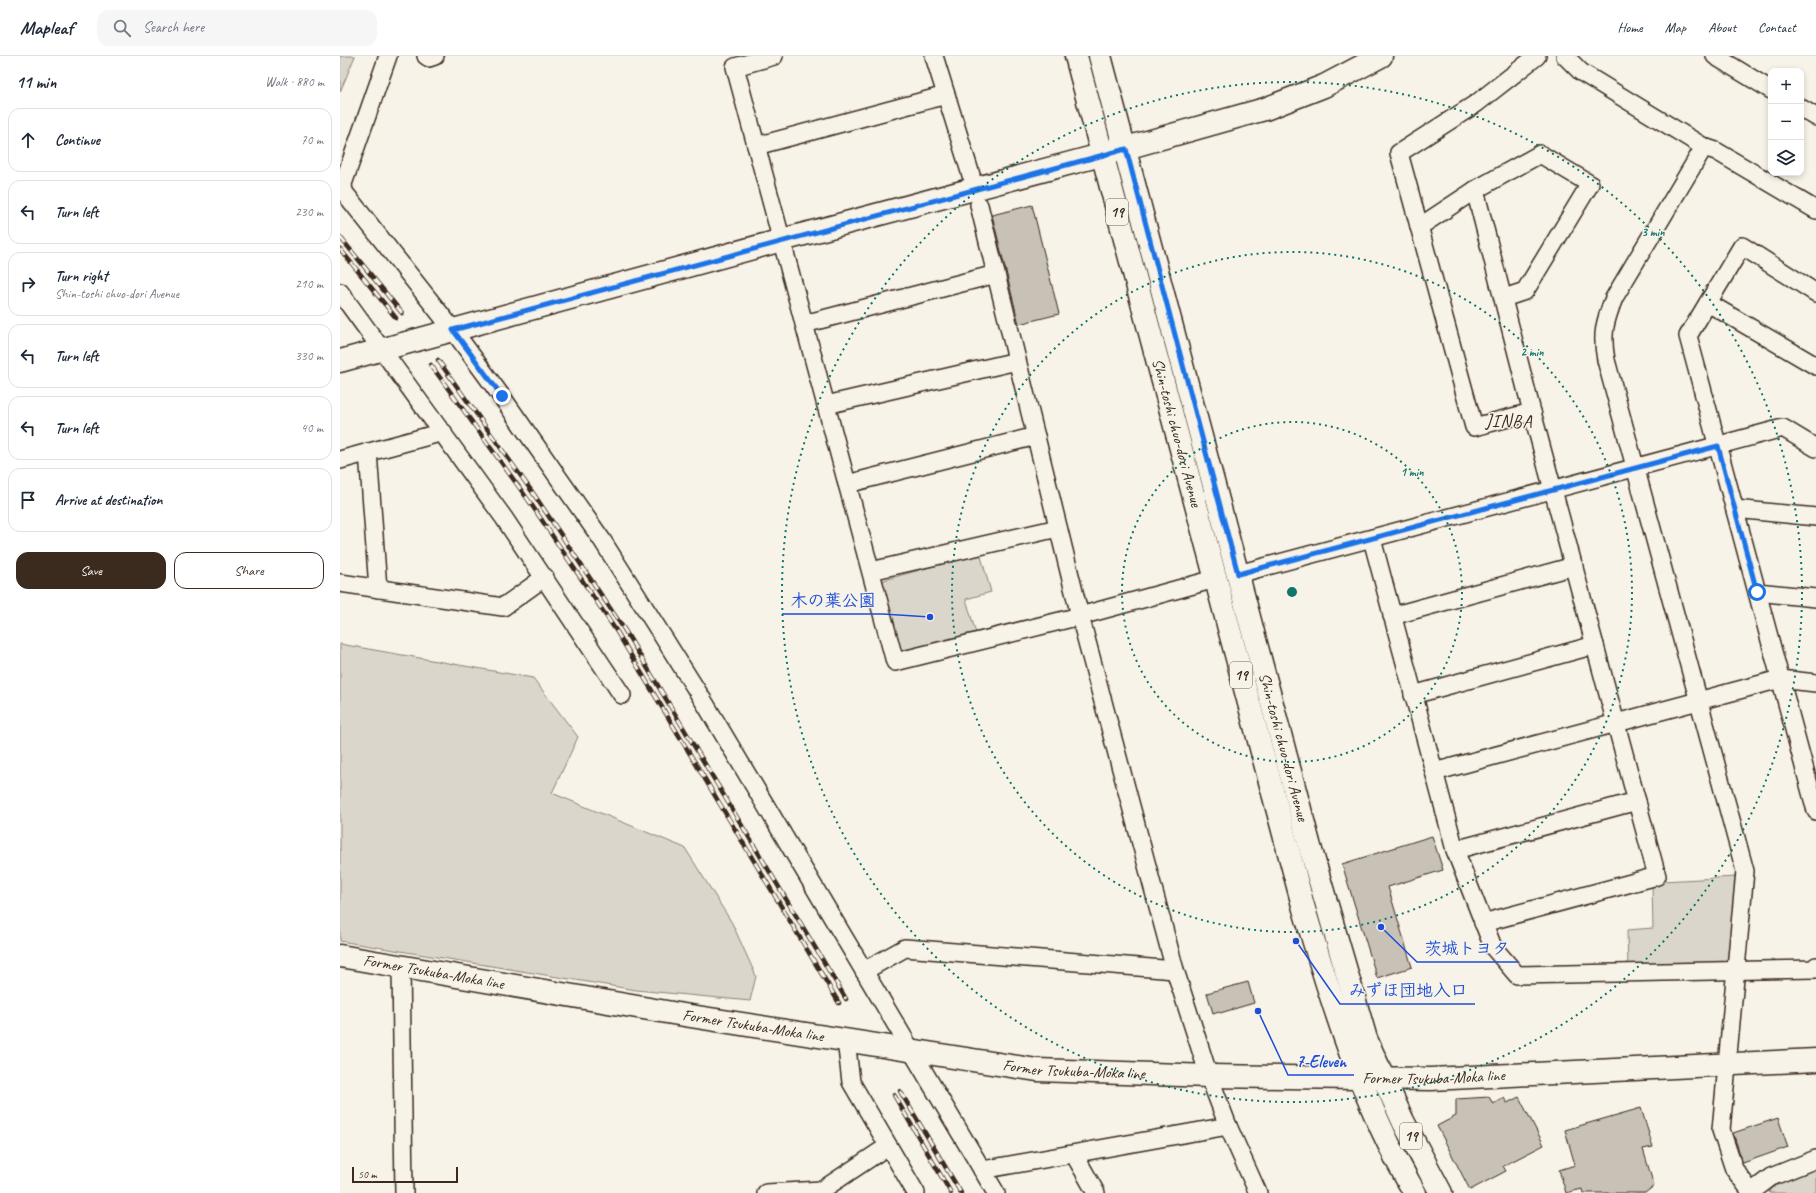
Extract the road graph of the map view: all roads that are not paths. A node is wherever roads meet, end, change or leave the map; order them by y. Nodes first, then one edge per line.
1 (388, 56) edge
2 (426, 56) edge
3 (435, 56) edge
4 (774, 56) edge
5 (934, 56) edge
6 (1076, 56) edge
7 (1100, 56) edge
8 (1381, 56) edge
9 (1537, 56) edge
10 (1565, 56) edge
11 (1715, 56) edge
12 (1768, 88) edge
13 (946, 95) junction
14 (1804, 110) edge
15 (1816, 117) edge
16 (756, 146) junction
17 (1704, 147) junction
18 (1126, 149) junction
19 (1102, 155) junction
20 (970, 175) dead end
21 (1475, 190) junction
22 (979, 204) dead end
23 (1816, 210) edge
24 (1419, 227) junction
25 (782, 240) junction
26 (996, 274) junction
27 (340, 292) edge
28 (1816, 293) edge
29 (1504, 298) junction
30 (1708, 303) junction
31 (804, 324) junction
32 (453, 330) junction
33 (382, 349) junction
34 (1017, 360) junction
35 (340, 361) edge
36 (1816, 366) edge
37 (826, 405) junction
38 (1532, 412) junction
39 (443, 432) junction
40 (1036, 436) junction
41 (1718, 446) junction
42 (1816, 448) edge
43 (368, 452) junction
44 (340, 460) edge
45 (1636, 468) junction
46 (848, 484) junction
47 (1554, 489) junction
48 (1735, 509) junction
49 (1816, 517) edge
50 (1058, 528) junction
51 (1372, 539) junction
52 (1574, 566) junction
53 (871, 571) junction
54 (1238, 574) junction
55 (545, 577) junction
56 (1215, 579) junction
57 (340, 583) edge
58 (378, 589) junction
59 (1757, 592) junction
60 (1816, 598) edge
61 (1080, 616) junction
62 (1392, 616) junction
63 (1595, 644) junction
64 (1780, 679) junction
65 (1816, 683) edge
66 (1413, 695) junction
67 (622, 696) dead end
68 (1699, 701) junction
69 (1616, 723) junction
70 (1810, 768) edge
71 (1434, 772) junction
72 (1637, 801) junction
73 (1816, 811) edge
74 (1455, 850) junction
75 (1483, 923) junction
76 (340, 956) edge
77 (401, 965) junction
78 (1816, 966) edge
79 (1175, 970) junction
80 (1736, 970) junction
81 (864, 971) junction
82 (846, 1040) junction
83 (912, 1050) junction
84 (1816, 1060) edge
85 (1727, 1063) junction
86 (1209, 1076) junction
87 (1360, 1078) junction
88 (1383, 1078) junction
89 (1228, 1126) junction
90 (888, 1146) junction
91 (1074, 1154) junction
92 (1816, 1159) edge
93 (982, 1170) junction
94 (823, 1191) edge
95 (404, 1193) edge
96 (766, 1193) edge
97 (916, 1193) edge
98 (996, 1193) edge
99 (1096, 1193) edge
100 (1258, 1193) edge
101 (1415, 1193) edge
102 (1441, 1193) edge
103 (1751, 1193) edge

1 - 32 street
2 - 3 street
4 - 16 street
5 - 13 street
6 - 19 street, Shin-toshi chuo-dori Avenue / 19
7 - 18 street, Shin-toshi chuo-dori Avenue / 19
8 - 18 street
9 - 24 street
10 - 17 street
11 - 12 street
13 - 16 street
13 - 20 street
14 - 15 street
16 - 25 street
17 - 23 street
17 - 45 street
18 - 19 street
18 - 54 street, Shin-toshi chuo-dori Avenue / 19
19 - 25 street
19 - 56 street, Shin-toshi chuo-dori Avenue / 19
21 - 24 street
21 - 29 street
21 - 29 street
22 - 26 street
24 - 38 street
25 - 31 street
25 - 32 street
26 - 31 street
26 - 34 street
27 - 33 street
28 - 30 street
29 - 38 street
30 - 36 street
30 - 41 street
31 - 37 street
32 - 33 street
32 - 81 street
33 - 35 street
33 - 39 street
34 - 37 street
34 - 40 street
37 - 46 street
38 - 47 street
39 - 43 street
39 - 55 street
40 - 46 street
40 - 50 street
41 - 42 street
41 - 45 street
41 - 48 street
43 - 44 street
43 - 58 street
45 - 47 street
45 - 68 street
46 - 53 street
47 - 51 street
47 - 52 street
48 - 49 street
48 - 59 street
50 - 53 street
50 - 61 street
51 - 54 street
51 - 62 street
52 - 62 street
52 - 63 street
53 - 61 street
54 - 88 street, Shin-toshi chuo-dori Avenue / 19
55 - 58 street
55 - 67 street
56 - 61 street
56 - 87 street, Shin-toshi chuo-dori Avenue / 19
57 - 58 street
59 - 60 street
59 - 64 street
61 - 79 street
62 - 66 street
63 - 66 street
63 - 69 street
64 - 65 street
64 - 68 street
64 - 70 street
66 - 71 street
68 - 69 street
68 - 80 street
69 - 71 street
69 - 72 street
70 - 73 street
71 - 74 street
72 - 74 street
72 - 75 street
74 - 75 street
75 - 80 street
76 - 77 street, Former Tsukuba-Moka line
77 - 82 street, Former Tsukuba-Moka line
77 - 95 street
78 - 80 street
79 - 81 street
79 - 86 street
80 - 85 street
81 - 83 street
82 - 83 street, Former Tsukuba-Moka line
82 - 90 street
83 - 86 street, Former Tsukuba-Moka line
83 - 93 street
84 - 85 street, Former Tsukuba-Moka line
85 - 88 street, Former Tsukuba-Moka line
85 - 103 street
86 - 87 street, Former Tsukuba-Moka line
86 - 89 street
87 - 88 street, Former Tsukuba-Moka line
87 - 101 street, Shin-toshi chuo-dori Avenue / 19
88 - 102 street, Shin-toshi chuo-dori Avenue / 19
89 - 91 street
89 - 100 street
90 - 94 street
90 - 97 street
91 - 93 street
91 - 99 street
92 - 103 street
93 - 98 street
94 - 96 street

